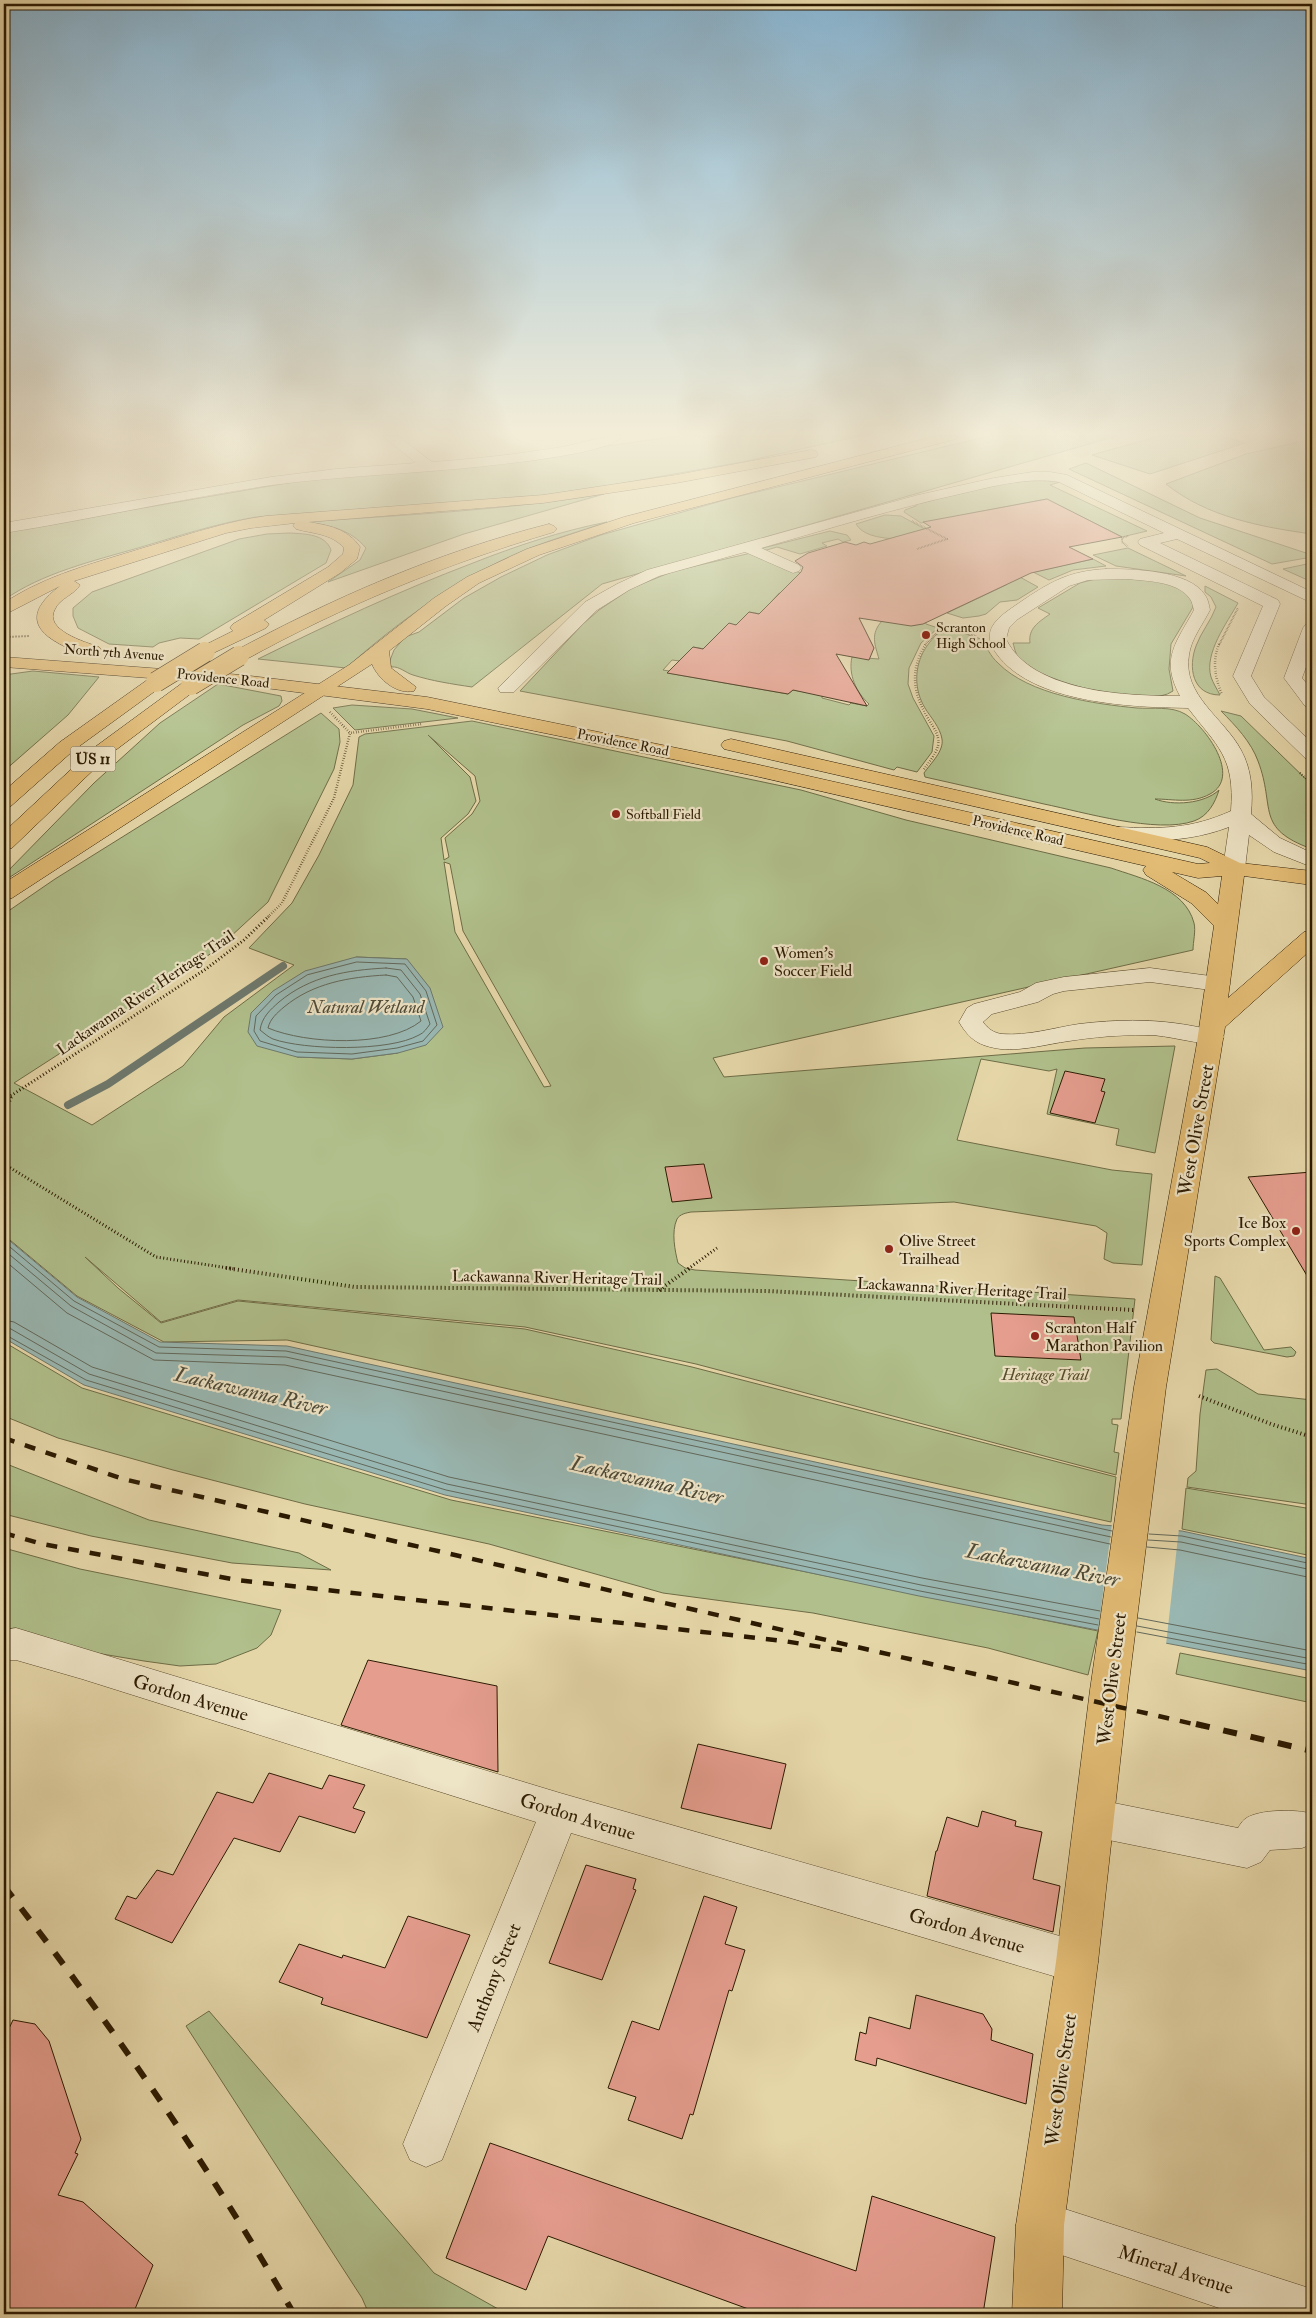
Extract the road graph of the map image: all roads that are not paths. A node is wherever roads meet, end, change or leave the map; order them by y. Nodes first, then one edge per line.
1 (173, 544) edge
2 (190, 544) edge
3 (349, 544) edge
4 (462, 544) edge
5 (494, 544) edge
6 (553, 544) edge
7 (756, 544) edge
8 (1150, 544) edge
9 (1199, 544) edge
10 (746, 547) junction
11 (793, 568) dead end
12 (72, 585) junction
13 (339, 588) dead end
14 (323, 595) dead end
15 (1312, 598) edge
16 (4, 610) edge
17 (8, 626) dead end
18 (1312, 628) edge
19 (4, 646) edge
20 (23, 646) dead end
21 (48, 648) dead end
22 (380, 650) junction
23 (205, 652) junction
24 (165, 656) dead end
25 (4, 662) edge
26 (32, 663) junction
27 (4, 668) edge
28 (342, 678) junction
29 (407, 687) junction
30 (507, 688) dead end
31 (325, 699) junction
32 (1193, 702) junction
33 (1312, 702) edge
34 (602, 719) dead end
35 (714, 742) dead end
36 (1312, 754) edge
37 (4, 802) edge
38 (1240, 814) junction
39 (4, 843) edge
40 (1116, 843) junction
41 (1312, 861) edge
42 (1234, 868) junction
43 (1312, 878) edge
44 (4, 893) edge
45 (1226, 925) junction
46 (1312, 937) edge
47 (1218, 984) junction
48 (1212, 1030) junction
49 (4, 1645) edge
50 (560, 1811) junction
51 (1094, 1818) junction
52 (1302, 1829) dead end
53 (1077, 1962) junction
54 (426, 2144) dead end
55 (1040, 2225) junction
56 (1037, 2314) edge
57 (1312, 2314) edge

1 - 16 main road
2 - 12 main road
3 - 23 main road
4 - 13 main road, US 11, bridge
5 - 39 main road, US 11, bridge
6 - 22 main road
7 - 10 street
8 - 36 street
9 - 15 street
10 - 11 street
10 - 30 street
12 - 17 main road
12 - 21 main road, North 7th Avenue
14 - 23 main road, US 11
18 - 33 street
19 - 20 main road
22 - 28 main road
22 - 29 main road
23 - 37 main road, US 11, bridge
24 - 28 main road, North 7th Avenue
25 - 26 main road, Providence Road
26 - 27 street
26 - 31 main road, Providence Road
28 - 29 main road, Providence Road
28 - 31 main road
29 - 34 main road, Providence Road
31 - 40 main road, Providence Road
31 - 44 main road
32 - 32 street
32 - 38 street
35 - 40 main road, Providence Road
38 - 40 street
38 - 41 street
38 - 42 street
40 - 42 main road, Providence Road
40 - 45 main road
42 - 43 main road, Providence Road
42 - 45 main road, West Olive Street
45 - 47 main road, West Olive Street
46 - 48 main road
47 - 48 main road, West Olive Street
47 - 48 street
48 - 51 main road, West Olive Street
49 - 50 street, Gordon Avenue
50 - 53 street, Gordon Avenue
50 - 54 street, Anthony Street
51 - 52 street
51 - 53 main road, West Olive Street
53 - 55 main road, West Olive Street
55 - 56 main road, West Olive Street
55 - 57 street, Mineral Avenue

